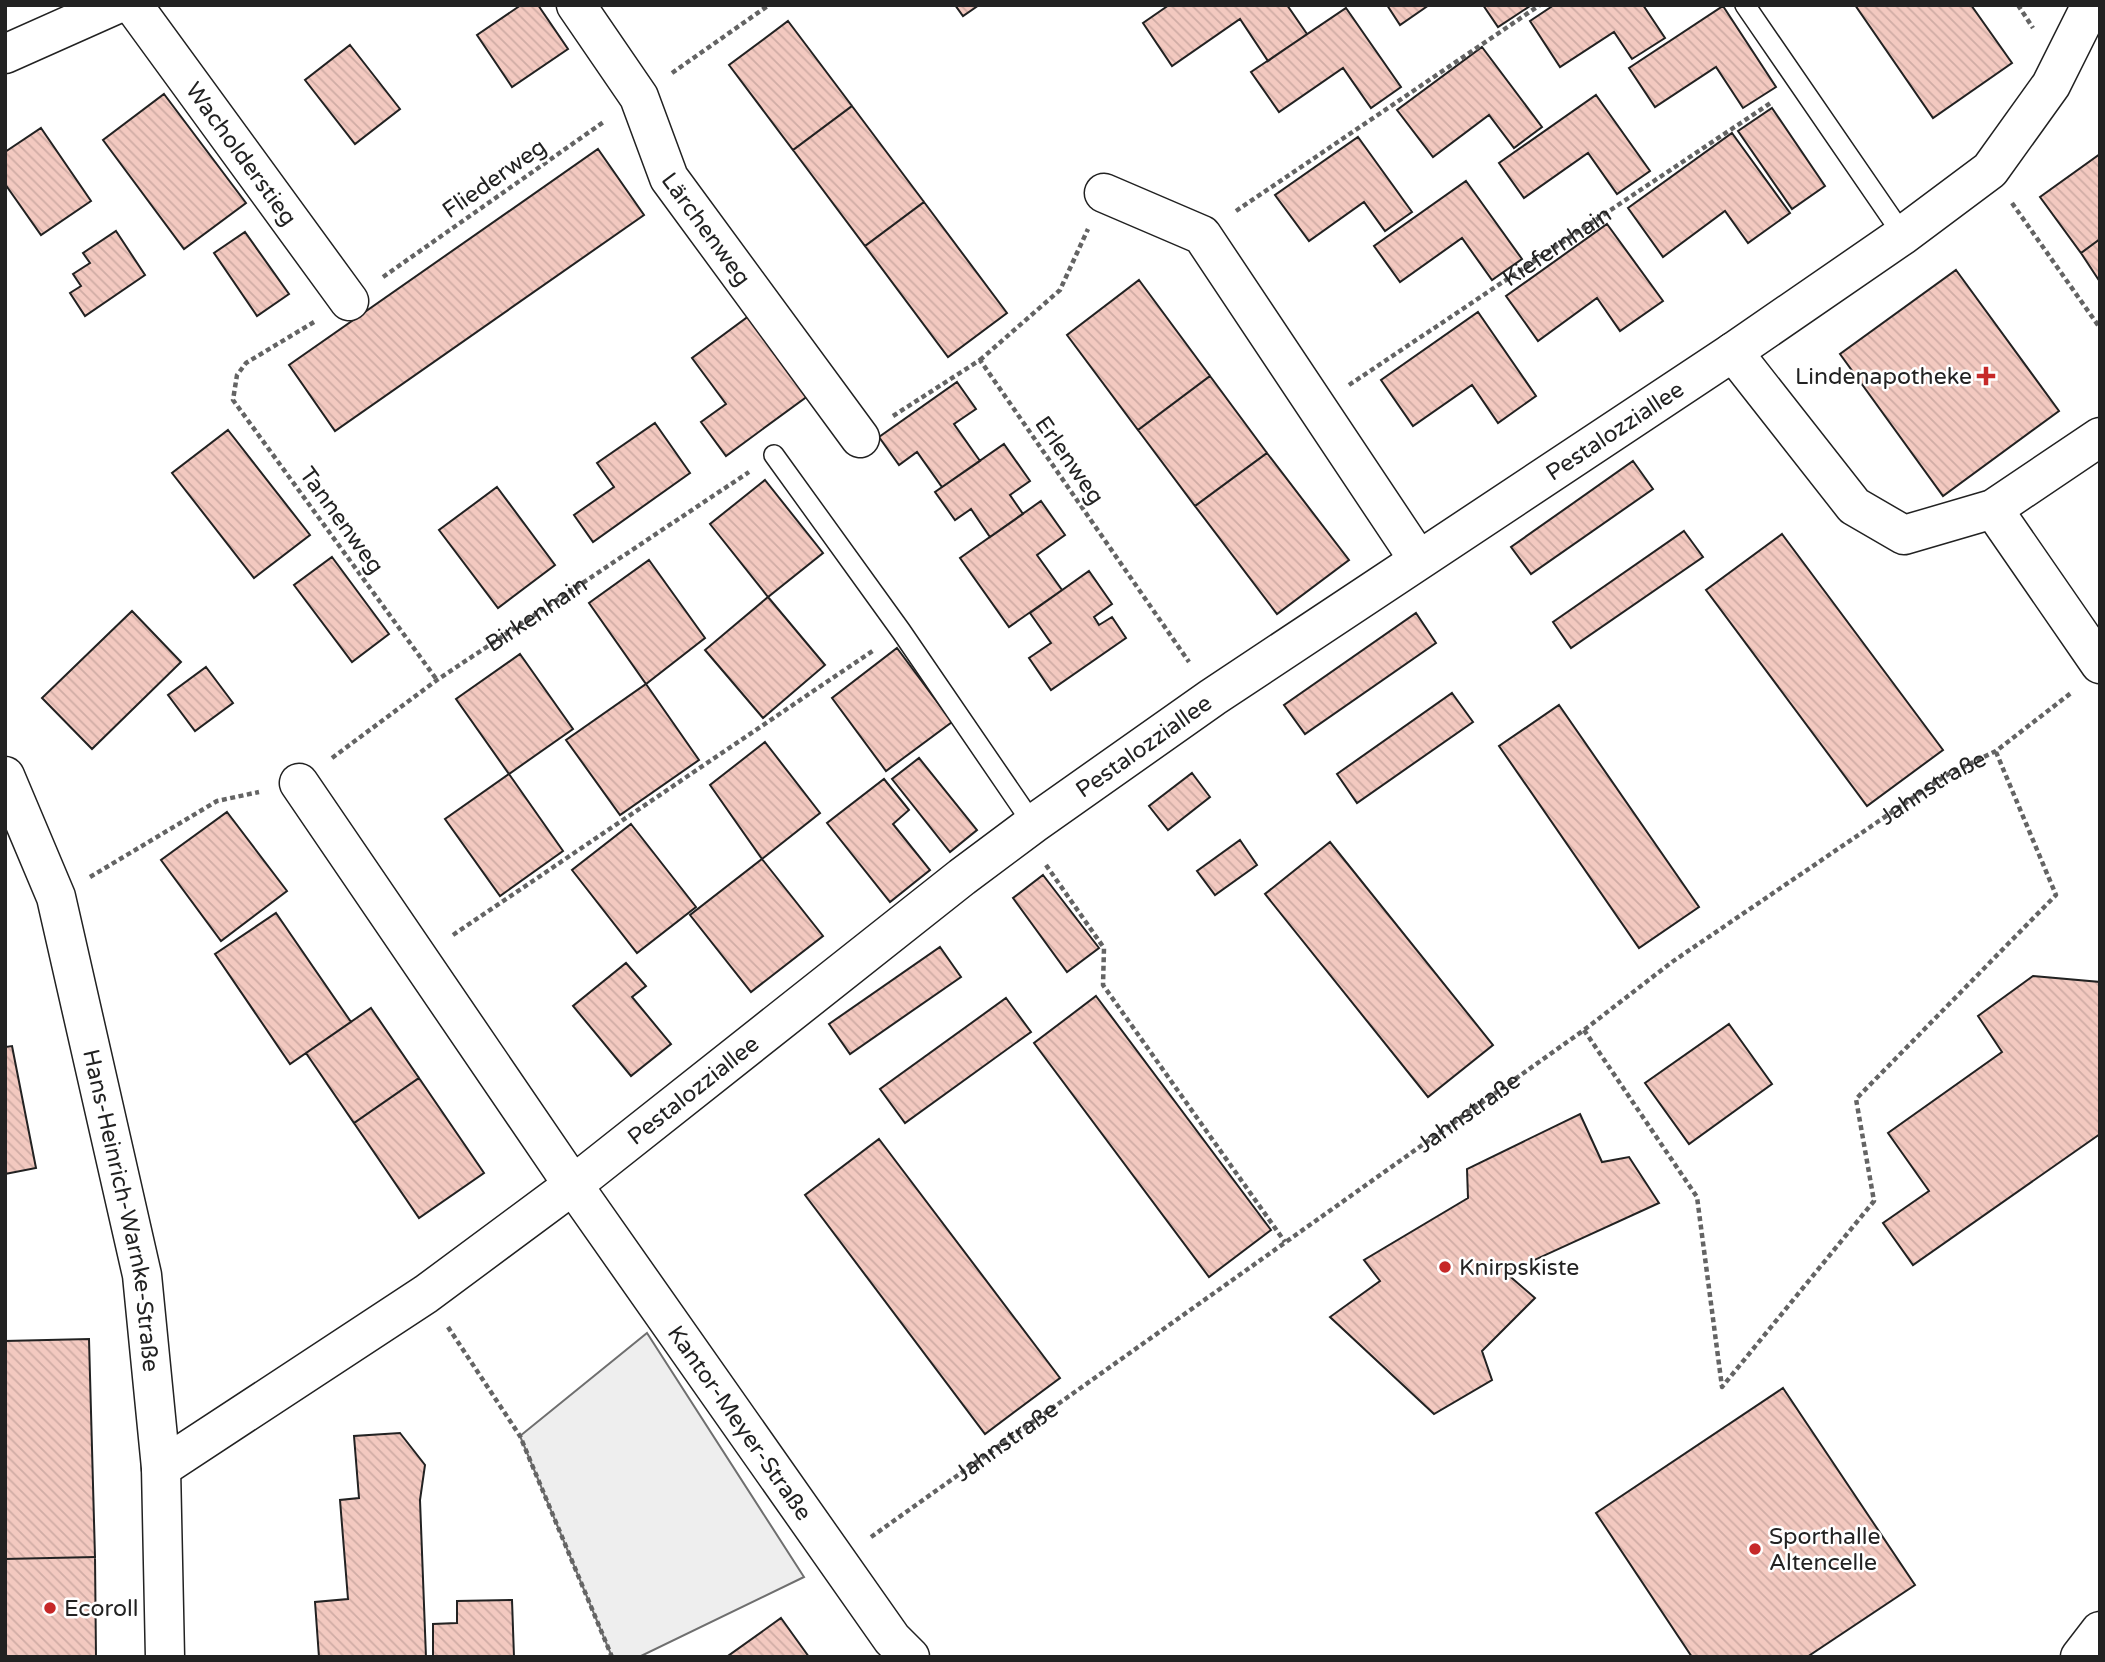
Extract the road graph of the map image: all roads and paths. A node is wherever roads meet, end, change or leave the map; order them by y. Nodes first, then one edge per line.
1 (115, 5) edge
2 (133, 5) edge
3 (576, 5) edge
4 (769, 5) edge
5 (1540, 5) edge
6 (1745, 5) edge
7 (2091, 5) edge
8 (5, 54) edge
9 (1799, 84) junction
10 (639, 97) junction
11 (1990, 170) junction
12 (1104, 193) joint
13 (1202, 235) junction
14 (1903, 235) junction
15 (349, 301) junction
16 (2100, 328) edge
17 (1734, 352) junction
18 (980, 360) junction
19 (237, 375) joint
20 (1317, 407) junction
21 (2100, 437) edge
22 (860, 438) joint
23 (774, 456) joint
24 (1993, 509) junction
25 (1418, 559) junction
26 (901, 631) junction
27 (2089, 676) edge
28 (437, 680) junction
29 (1213, 697) junction
30 (1996, 751) junction
31 (5, 776) edge
32 (299, 783) junction
33 (1033, 824) junction
34 (57, 897) junction
35 (418, 958) junction
36 (1584, 1030) junction
37 (573, 1185) junction
38 (1285, 1242) junction
39 (426, 1294) junction
40 (161, 1468) junction
41 (839, 1560) junction
42 (2100, 1631) edge
43 (164, 1657) edge
44 (612, 1657) edge
45 (910, 1657) edge
46 (2080, 1657) edge

1 - 8 street
2 - 15 street, Wacholderstieg
3 - 10 street, Lärchenweg
4 - 10 path, Fliederweg
5 - 13 path
6 - 9 lane
7 - 11 street, Pestalozziallee
9 - 14 lane
9 - 20 path, Kiefernhain
10 - 15 path, Fliederweg
10 - 22 street, Lärchenweg
11 - 14 street, Pestalozziallee
11 - 16 path
12 - 13 street
12 - 18 path
13 - 20 street
14 - 17 street, Pestalozziallee
15 - 19 path, Fliederweg
17 - 24 street
17 - 25 street, Pestalozziallee
18 - 22 path
18 - 29 path, Erlenweg
19 - 28 path, Tannenweg
20 - 25 street
21 - 24 street
23 - 26 lane
23 - 28 path, Birkenhain
24 - 27 street
25 - 29 street, Pestalozziallee
26 - 33 lane
26 - 35 path
27 - 30 path, Jahnstraße
28 - 32 path, Birkenhain
29 - 33 street, Pestalozziallee
30 - 36 path, Jahnstraße
30 - 36 path
31 - 34 street, Hans-Heinrich-Warnke-Straße
32 - 34 path
32 - 35 street
33 - 37 street, Pestalozziallee
33 - 38 path
34 - 40 street, Hans-Heinrich-Warnke-Straße
35 - 37 street
36 - 38 path, Jahnstraße
37 - 39 street, Pestalozziallee
37 - 41 street, Kantor-Meyer-Straße
38 - 41 path, Jahnstraße
39 - 40 street, Pestalozziallee
39 - 44 path
40 - 43 street, Hans-Heinrich-Warnke-Straße
41 - 45 street, Kantor-Meyer-Straße
42 - 46 street

